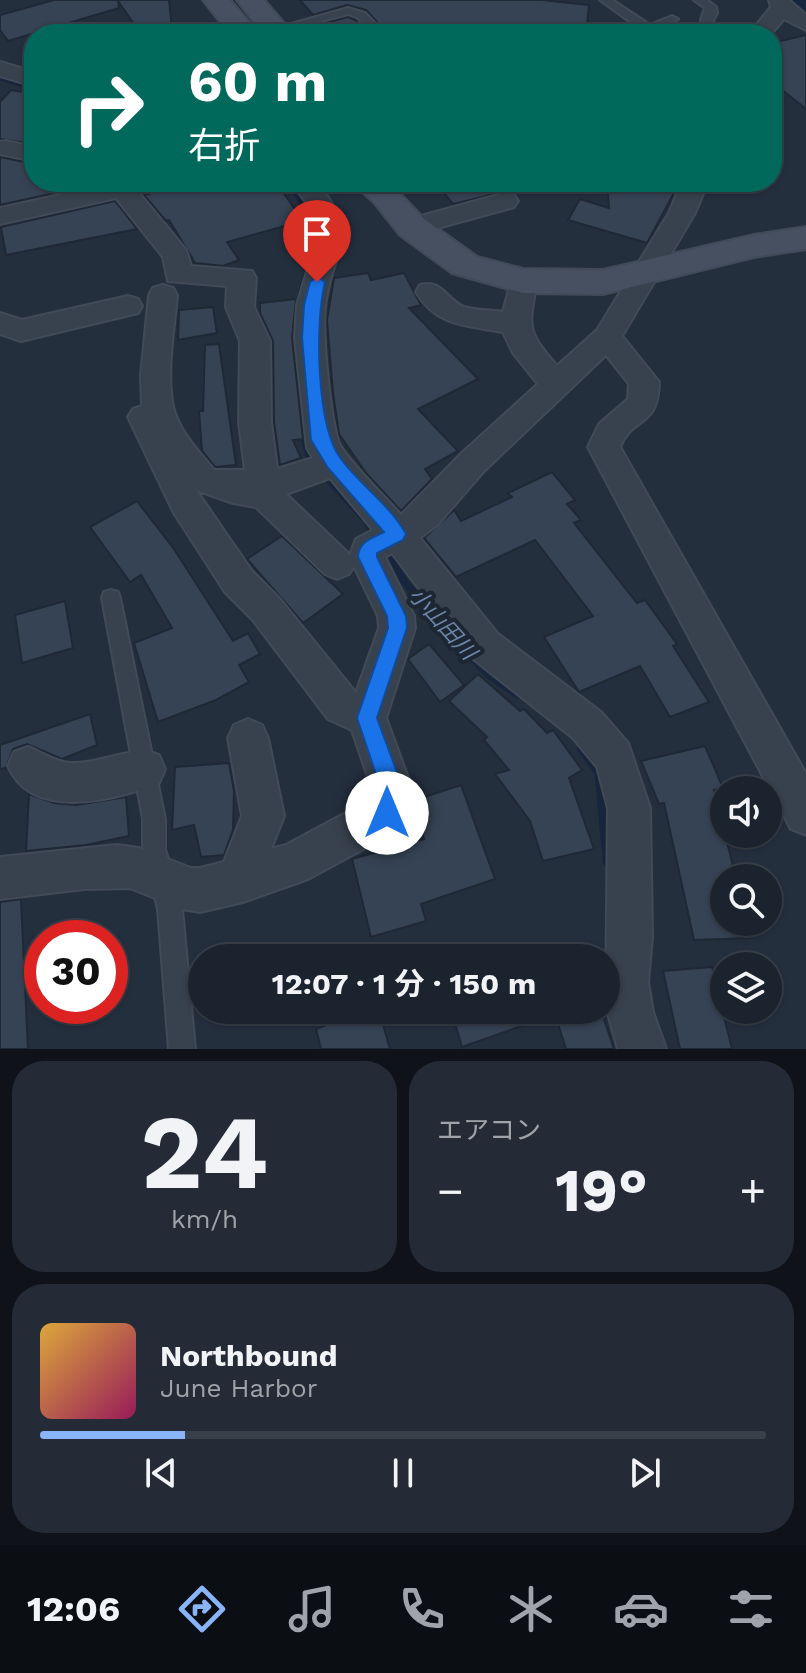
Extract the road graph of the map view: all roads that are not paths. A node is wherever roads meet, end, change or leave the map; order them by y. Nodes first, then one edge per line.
1 (216, 0) edge
2 (250, 0) edge
3 (605, 0) edge
4 (699, 0) edge
5 (794, 10) edge
6 (672, 19) dead end
7 (236, 24) edge
8 (265, 24) edge
9 (302, 24) edge
10 (370, 24) edge
11 (636, 24) edge
12 (663, 24) edge
13 (708, 24) edge
14 (774, 24) edge
15 (0, 69) edge
16 (24, 76) edge
17 (6, 148) dead end
18 (24, 152) edge
19 (99, 192) edge
20 (137, 192) edge
21 (312, 192) edge
22 (384, 192) edge
23 (691, 192) edge
24 (505, 201) dead end
25 (0, 216) edge
26 (412, 227) junction
27 (806, 238) edge
28 (645, 273) junction
29 (523, 281) junction
30 (430, 292) dead end
31 (163, 295) dead end
32 (128, 306) dead end
33 (0, 323) edge
34 (515, 325) junction
35 (607, 337) junction
36 (557, 386) junction
37 (144, 417) dead end
38 (325, 468) junction
39 (263, 482) junction
40 (220, 485) junction
41 (373, 546) junction
42 (111, 598) dead end
43 (367, 718) junction
44 (248, 738) dead end
45 (28, 766) dead end
46 (145, 769) junction
47 (806, 814) edge
48 (0, 878) edge
49 (161, 878) junction
50 (243, 880) junction
51 (182, 1049) edge
52 (642, 1049) edge

1 - 7 street
2 - 8 street
3 - 11 lane
4 - 13 lane
5 - 14 street
6 - 12 lane
9 - 10 lane
15 - 16 street
17 - 18 street
19 - 25 street
20 - 39 street
21 - 38 street
22 - 26 street
23 - 28 street
24 - 26 street
26 - 29 street
27 - 28 street
28 - 29 street
28 - 35 street
29 - 34 street
30 - 34 street
31 - 40 street
32 - 33 street
34 - 36 street
35 - 36 street
35 - 47 street
36 - 41 street
37 - 43 street
38 - 39 street
38 - 41 street
39 - 40 street
40 - 41 street
41 - 43 street
41 - 52 street
42 - 46 lane
43 - 50 street
44 - 50 street
45 - 46 street
46 - 49 lane
48 - 49 street
49 - 50 street
49 - 51 lane

